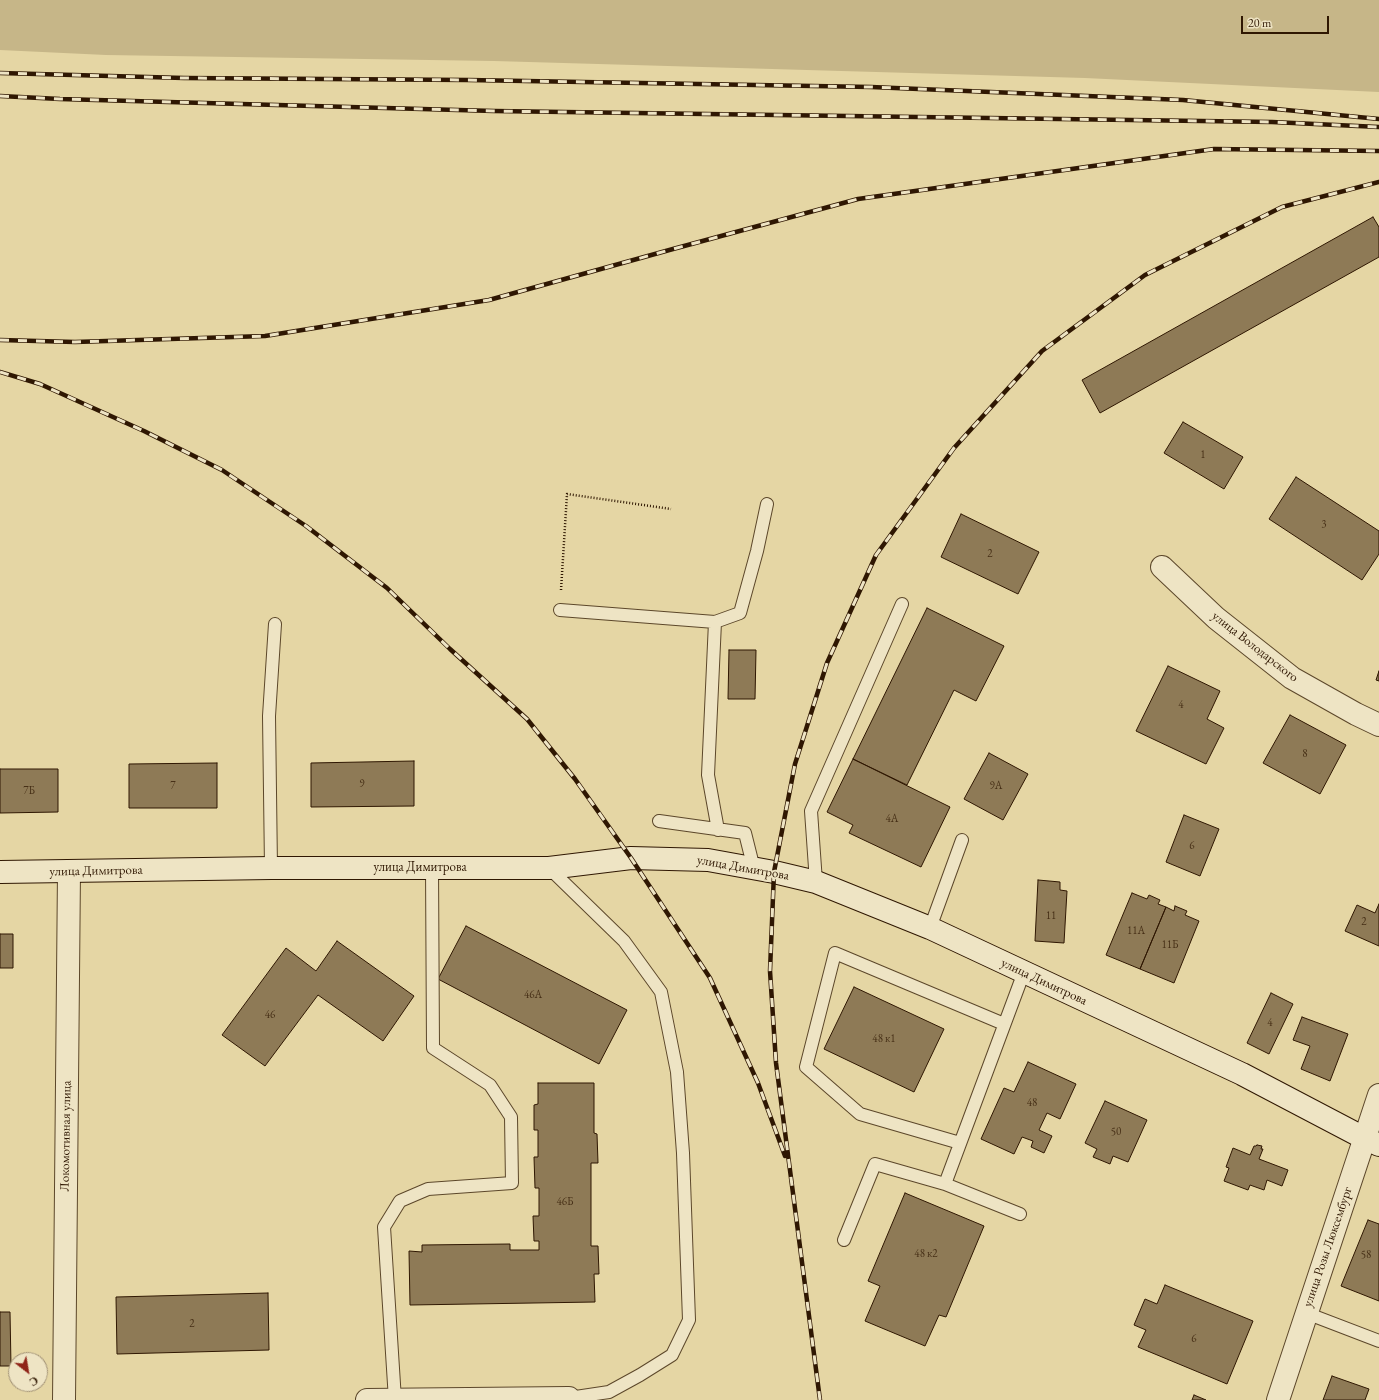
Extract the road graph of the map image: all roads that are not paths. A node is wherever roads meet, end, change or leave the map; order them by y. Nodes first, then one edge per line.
1 (767, 504) dead end
2 (1162, 567) dead end
3 (902, 604) dead end
4 (560, 610) road end
5 (714, 622) junction
6 (275, 624) dead end
7 (1379, 725) edge
8 (659, 821) dead end
9 (718, 830) junction
10 (962, 840) dead end
11 (432, 867) junction
12 (271, 868) junction
13 (549, 868) junction
14 (754, 869) junction
15 (69, 871) junction
16 (0, 872) edge
17 (816, 882) junction
18 (930, 928) junction
19 (1024, 972) junction
20 (1004, 1024) junction
21 (1379, 1095) edge
22 (1371, 1141) edge
23 (960, 1143) junction
24 (945, 1184) junction
25 (1020, 1214) dead end
26 (844, 1240) dead end
27 (1306, 1314) junction
28 (1379, 1341) edge
29 (569, 1398) joint
30 (64, 1400) edge
31 (367, 1400) edge
32 (395, 1400) edge
33 (1278, 1400) edge

1 - 5 lane
2 - 7 street, улица Володарского
3 - 17 lane
4 - 5 lane
5 - 9 lane
6 - 12 lane
8 - 9 lane
9 - 14 lane
10 - 18 lane
11 - 12 street, улица Димитрова
11 - 13 street, улица Димитрова
11 - 32 lane
12 - 15 street, улица Димитрова
13 - 14 street, улица Димитрова
13 - 29 lane
14 - 17 street, улица Димитрова
15 - 16 street, улица Димитрова
15 - 30 street, Локомотивная улица
17 - 18 street, улица Димитрова
18 - 19 street, улица Димитрова
19 - 20 lane
19 - 22 street, улица Димитрова
20 - 23 lane
20 - 23 lane
21 - 22 street, улица Розы Люксембург
22 - 27 street, улица Розы Люксембург
23 - 24 lane
24 - 25 lane
24 - 26 lane
27 - 28 lane
27 - 33 street, улица Розы Люксембург
29 - 32 street
31 - 32 street

